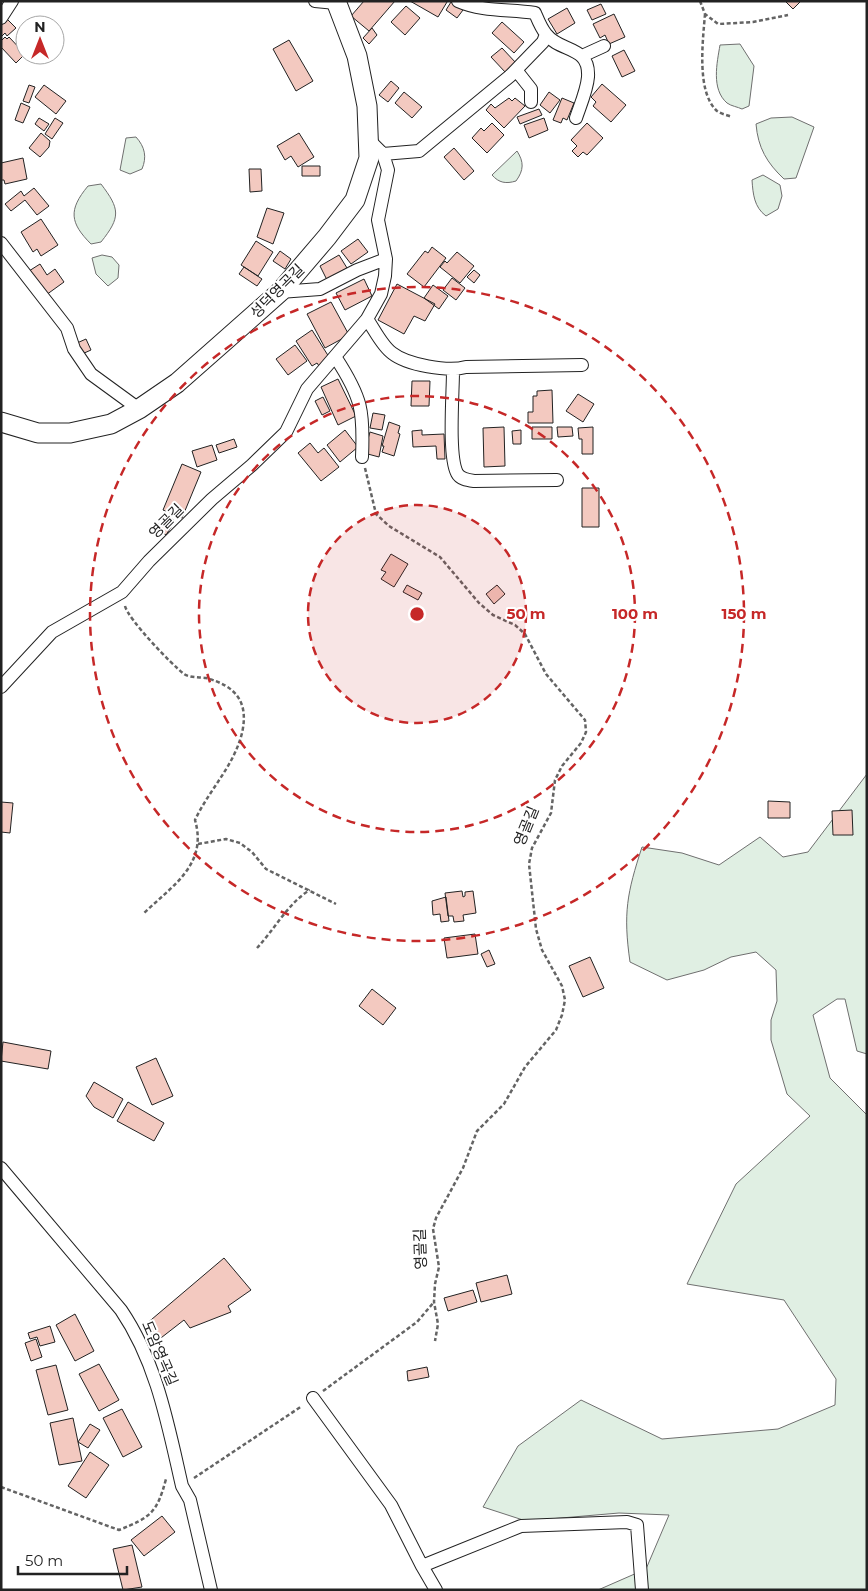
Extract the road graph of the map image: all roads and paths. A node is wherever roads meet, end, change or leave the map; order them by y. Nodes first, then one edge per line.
1 (12, 1) edge
2 (315, 1) edge
3 (458, 1) edge
4 (700, 1) edge
5 (336, 2) edge
6 (534, 7) edge
7 (705, 14) junction
8 (788, 15) dead end
9 (1, 18) edge
10 (546, 34) junction
11 (604, 46) dead end
12 (582, 56) junction
13 (516, 70) junction
14 (532, 102) dead end
15 (732, 117) dead end
16 (576, 118) dead end
17 (368, 140) junction
18 (383, 154) junction
19 (1, 243) edge
20 (386, 259) junction
21 (280, 292) junction
22 (367, 319) junction
23 (336, 358) junction
24 (582, 364) dead end
25 (453, 371) junction
26 (139, 409) junction
27 (1, 422) edge
28 (362, 457) joint
29 (557, 480) dead end
30 (122, 592) junction
31 (1, 687) edge
32 (198, 844) junction
33 (310, 890) junction
34 (336, 904) dead end
35 (143, 914) dead end
36 (257, 948) dead end
37 (1, 1168) edge
38 (435, 1341) dead end
39 (313, 1398) dead end
40 (182, 1486) junction
41 (1, 1487) edge
42 (422, 1566) junction
43 (211, 1590) edge
44 (436, 1590) edge
45 (642, 1590) edge

1 - 9 street
2 - 5 street
3 - 6 street
4 - 7 path
5 - 17 main road, 성덕영곡길
6 - 10 street
7 - 8 path
7 - 15 path
10 - 12 street
10 - 13 street
11 - 12 street
12 - 16 street
13 - 14 street
13 - 18 street
17 - 18 street
17 - 21 main road, 성덕영곡길
18 - 20 street, 영골길
19 - 26 street
20 - 21 street
20 - 22 street, 영골길
21 - 26 main road, 성덕영곡길
22 - 23 street, 영골길
22 - 25 street
23 - 28 street
23 - 30 street, 영골길
24 - 25 street
25 - 29 street
26 - 27 main road, 성덕영곡길
28 - 38 path, 영골길
30 - 31 street, 영골길
30 - 32 path
32 - 33 path
32 - 35 path
33 - 34 path
33 - 36 path
37 - 40 street, 도암영곡길
39 - 42 street
40 - 41 path
40 - 43 street, 도암영곡길
42 - 44 street
42 - 45 street

